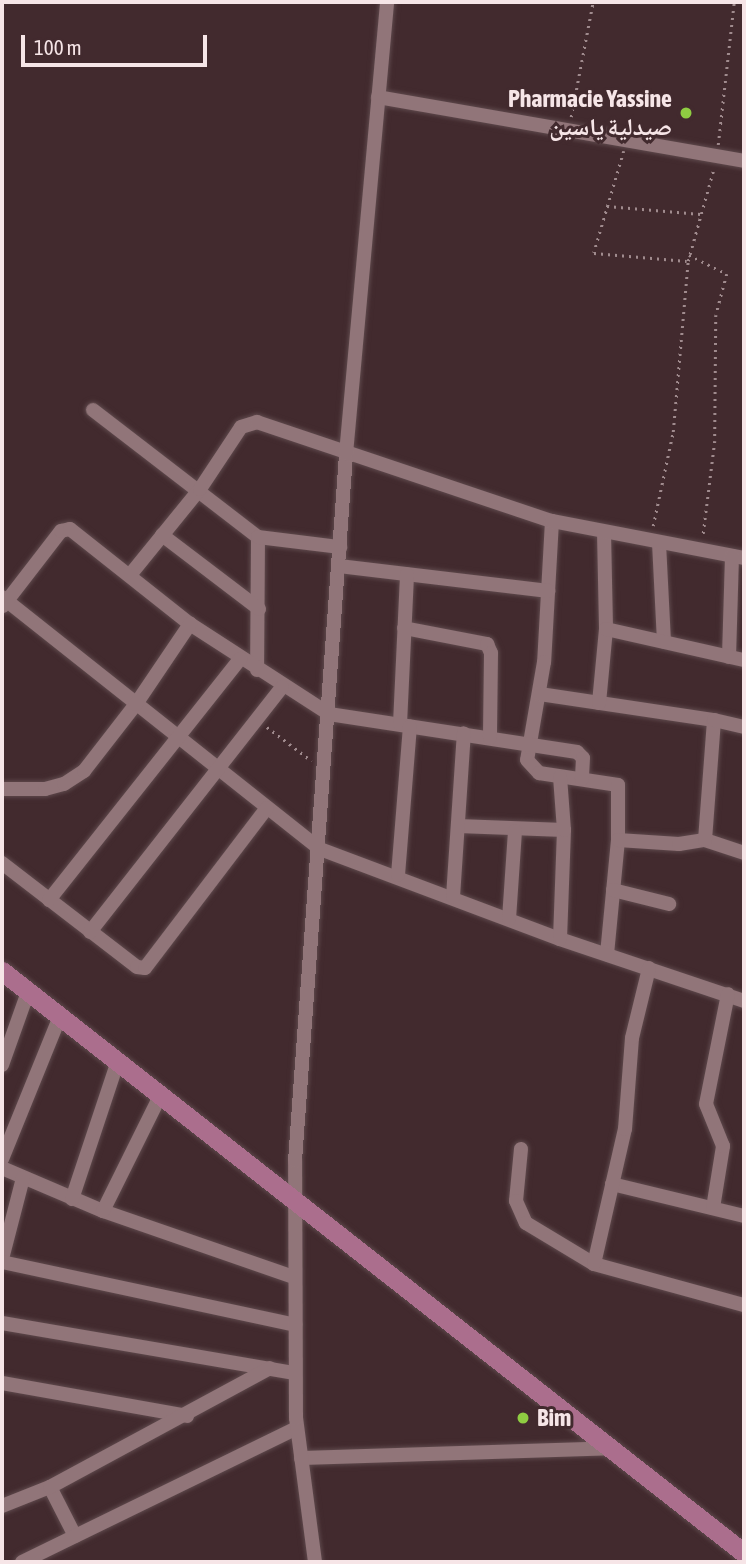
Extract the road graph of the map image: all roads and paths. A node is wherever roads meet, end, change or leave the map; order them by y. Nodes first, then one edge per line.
1 (387, 2) edge
2 (593, 2) edge
3 (734, 2) edge
4 (378, 97) junction
5 (568, 131) junction
6 (627, 141) junction
7 (717, 156) junction
8 (744, 161) edge
9 (607, 206) junction
10 (701, 214) junction
11 (689, 255) junction
12 (688, 261) junction
13 (93, 411) dead end
14 (346, 454) junction
15 (200, 489) junction
16 (552, 521) junction
17 (604, 532) junction
18 (162, 535) junction
19 (258, 537) junction
20 (654, 542) junction
21 (340, 547) junction
22 (702, 551) junction
23 (738, 557) edge
24 (339, 566) junction
25 (407, 574) junction
26 (130, 575) junction
27 (549, 591) junction
28 (4, 602) edge
29 (259, 610) junction
30 (190, 624) junction
31 (404, 628) junction
32 (606, 629) junction
33 (664, 642) junction
34 (729, 657) junction
35 (240, 659) junction
36 (744, 660) edge
37 (257, 670) junction
38 (282, 687) junction
39 (540, 694) junction
40 (598, 703) junction
41 (136, 704) junction
42 (329, 714) junction
43 (256, 718) junction
44 (714, 720) junction
45 (405, 725) junction
46 (744, 727) edge
47 (464, 733) junction
48 (178, 736) junction
49 (490, 737) junction
50 (528, 744) junction
51 (216, 767) junction
52 (325, 771) junction
53 (560, 777) junction
54 (582, 779) junction
55 (2, 789) edge
56 (267, 808) junction
57 (458, 826) junction
58 (564, 830) junction
59 (515, 831) junction
60 (618, 840) junction
61 (705, 840) junction
62 (320, 849) junction
63 (744, 853) edge
64 (2, 863) edge
65 (398, 875) junction
66 (613, 890) junction
67 (453, 897) junction
68 (49, 900) junction
69 (669, 904) dead end
70 (509, 919) junction
71 (90, 932) junction
72 (559, 939) junction
73 (607, 954) junction
74 (649, 968) junction
75 (2, 971) edge
76 (28, 992) junction
77 (728, 994) junction
78 (744, 1000) edge
79 (60, 1016) junction
80 (118, 1061) junction
81 (2, 1065) edge
82 (161, 1094) junction
83 (521, 1149) dead end
84 (2, 1159) edge
85 (2, 1168) edge
86 (23, 1178) junction
87 (612, 1184) junction
88 (295, 1197) junction
89 (72, 1199) junction
90 (713, 1208) junction
91 (103, 1211) junction
92 (744, 1216) edge
93 (2, 1261) edge
94 (594, 1264) junction
95 (295, 1277) junction
96 (744, 1305) edge
97 (2, 1323) edge
98 (295, 1325) junction
99 (270, 1368) junction
100 (295, 1373) junction
101 (2, 1383) edge
102 (187, 1416) junction
103 (297, 1427) junction
104 (612, 1448) junction
105 (301, 1458) junction
106 (50, 1487) junction
107 (2, 1506) edge
108 (75, 1536) junction
109 (744, 1553) edge
110 (22, 1562) edge
111 (315, 1562) edge

1 - 4 street
2 - 5 path
3 - 7 path
4 - 5 street
4 - 14 street
5 - 6 street
6 - 7 street
6 - 9 path
7 - 8 street
7 - 10 path
9 - 10 path
9 - 12 path
10 - 11 path
11 - 12 path
11 - 22 path
12 - 20 path
13 - 15 street
14 - 15 street
14 - 16 street
14 - 21 street
15 - 18 street
15 - 19 street
16 - 17 street
16 - 27 street
17 - 20 street
17 - 32 street
18 - 26 street
18 - 29 street
19 - 21 street
19 - 29 street
20 - 22 street
20 - 33 street
21 - 24 street
22 - 23 street
23 - 34 street
24 - 25 street
24 - 42 street
25 - 27 street
25 - 31 street
26 - 28 street
26 - 30 street
27 - 39 street
28 - 41 street
29 - 37 street
30 - 35 street
30 - 41 street
31 - 45 street
31 - 49 street
32 - 33 street
32 - 40 street
33 - 34 street
34 - 36 street
35 - 37 street
35 - 48 street
37 - 38 street
38 - 42 street
38 - 43 street
39 - 40 street
39 - 50 street
40 - 44 street
41 - 48 street
41 - 55 street
42 - 45 street
42 - 52 street
43 - 51 street
43 - 52 path
44 - 46 street
44 - 61 street
45 - 47 street
45 - 65 street
47 - 49 street
47 - 57 street
48 - 51 street
48 - 68 street
49 - 50 street
50 - 53 street
50 - 54 street
51 - 56 street
51 - 71 street
52 - 62 street
53 - 54 street
53 - 58 street
54 - 60 street
56 - 62 street
56 - 71 street
57 - 59 street
57 - 67 street
58 - 59 street
58 - 72 street
59 - 70 street
60 - 61 street
60 - 66 street
61 - 63 street
62 - 65 street
62 - 88 street
64 - 68 street
65 - 67 street
66 - 69 street
66 - 73 street
67 - 70 street
68 - 71 street
70 - 72 street
72 - 73 street
73 - 74 street
74 - 77 street
74 - 87 street
75 - 76 main road
76 - 79 main road
76 - 81 street
77 - 78 street
77 - 90 street
79 - 80 main road
79 - 84 street
80 - 82 main road
80 - 89 street
82 - 88 main road
82 - 91 street
83 - 94 street
85 - 86 street
86 - 89 street
86 - 93 street
87 - 90 street
87 - 94 street
88 - 95 street
88 - 104 main road
89 - 91 street
90 - 92 street
91 - 95 street
93 - 98 street
94 - 96 street
95 - 98 street
97 - 99 street
98 - 100 street
99 - 100 street
99 - 102 street
100 - 103 street
101 - 102 street
102 - 106 street
103 - 105 street
103 - 108 street
104 - 105 street
104 - 109 main road
105 - 111 street
106 - 107 street
106 - 108 street
108 - 110 street

